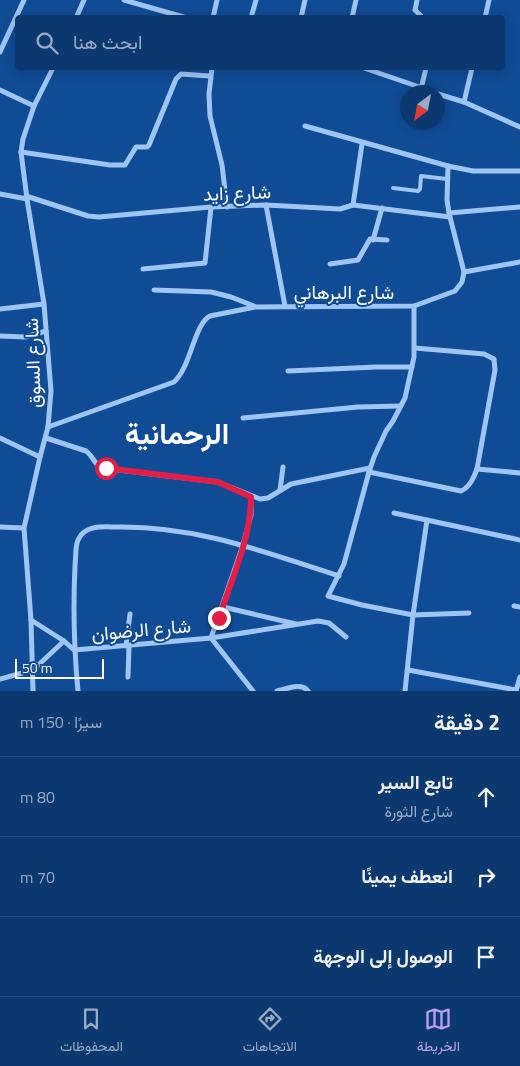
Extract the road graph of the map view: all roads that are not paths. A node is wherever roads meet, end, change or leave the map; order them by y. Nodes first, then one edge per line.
1 (24, 0) edge
2 (84, 0) edge
3 (124, 0) edge
4 (217, 0) edge
5 (256, 0) edge
6 (305, 0) edge
7 (356, 0) edge
8 (417, 0) edge
9 (489, 0) edge
10 (17, 15) edge
11 (77, 15) edge
12 (176, 15) edge
13 (214, 15) edge
14 (252, 15) edge
15 (302, 15) edge
16 (353, 15) edge
17 (420, 15) edge
18 (486, 15) edge
19 (15, 20) edge
20 (0, 52) edge
21 (51, 70) edge
22 (212, 70) edge
23 (370, 70) edge
24 (426, 70) edge
25 (472, 70) edge
26 (210, 76) junction
27 (412, 85) edge
28 (422, 85) edge
29 (0, 90) edge
30 (445, 96) edge
31 (464, 102) junction
32 (34, 106) junction
33 (304, 126) dead end
34 (520, 126) edge
35 (362, 144) junction
36 (21, 152) junction
37 (448, 166) junction
38 (520, 171) edge
39 (447, 179) junction
40 (393, 188) dead end
41 (0, 194) edge
42 (27, 198) junction
43 (353, 204) junction
44 (266, 205) junction
45 (227, 206) junction
46 (210, 207) junction
47 (520, 207) edge
48 (382, 208) junction
49 (449, 215) junction
50 (373, 240) junction
51 (387, 240) dead end
52 (520, 262) edge
53 (330, 264) dead end
54 (143, 269) dead end
55 (464, 272) junction
56 (154, 290) dead end
57 (44, 304) junction
58 (285, 306) junction
59 (414, 306) junction
60 (255, 307) junction
61 (0, 309) edge
62 (46, 331) junction
63 (0, 336) edge
64 (415, 348) junction
65 (412, 367) junction
66 (288, 371) dead end
67 (401, 406) junction
68 (243, 418) dead end
69 (48, 427) junction
70 (0, 438) edge
71 (46, 438) junction
72 (40, 457) junction
73 (283, 467) dead end
74 (477, 469) junction
75 (370, 470) junction
76 (520, 473) edge
77 (280, 490) junction
78 (251, 497) junction
79 (394, 513) dead end
80 (428, 520) junction
81 (0, 528) edge
82 (24, 528) junction
83 (520, 540) edge
84 (243, 545) junction
85 (339, 576) junction
86 (514, 606) dead end
87 (223, 607) junction
88 (520, 607) edge
89 (469, 613) dead end
90 (130, 614) dead end
91 (413, 615) junction
92 (31, 620) junction
93 (298, 625) junction
94 (346, 637) dead end
95 (212, 638) junction
96 (64, 641) junction
97 (128, 646) junction
98 (74, 650) junction
99 (33, 670) junction
100 (408, 670) junction
101 (128, 677) dead end
102 (520, 677) edge
103 (0, 679) edge
104 (516, 690) edge
105 (33, 691) edge
106 (78, 691) edge
107 (253, 691) edge
108 (277, 691) edge
109 (308, 691) edge
110 (406, 691) edge

1 - 10 street
2 - 11 street
3 - 12 street
4 - 13 street
5 - 14 street
6 - 15 street
7 - 16 street
8 - 17 street
9 - 18 street
19 - 20 street
21 - 32 street, شارع السوق
22 - 26 street
23 - 27 street
24 - 28 street
25 - 31 street
26 - 36 street
26 - 45 street
29 - 32 street
30 - 31 street
31 - 34 street
32 - 36 street, شارع السوق
33 - 35 street
35 - 37 street
35 - 43 street
36 - 42 street, شارع السوق
37 - 38 street
37 - 39 street
39 - 40 lane
39 - 49 street
41 - 42 street, شارع زايد
42 - 46 street, شارع زايد
42 - 57 street, شارع السوق
43 - 44 street, شارع زايد
43 - 48 street, شارع زايد
44 - 45 street, شارع زايد
44 - 58 street
45 - 46 street, شارع زايد
46 - 54 street
47 - 49 street, شارع زايد
48 - 49 street, شارع زايد
48 - 50 street
49 - 55 street
50 - 51 street
50 - 53 street
52 - 55 street
55 - 59 street, شارع البرهاني
56 - 60 street
57 - 61 street
57 - 62 street, شارع السوق
58 - 59 street, شارع البرهاني
58 - 60 street, شارع البرهاني
59 - 64 street
60 - 69 street, شارع البرهاني
62 - 63 street
62 - 69 street, شارع السوق
64 - 65 street
64 - 74 street
65 - 66 street
65 - 67 street
67 - 68 street
67 - 75 street
69 - 71 street, شارع السوق
70 - 72 street
71 - 72 street, شارع السوق
71 - 78 street
72 - 82 street, شارع السوق
73 - 77 street
74 - 75 street
74 - 76 street
75 - 77 street
75 - 85 street
77 - 78 street
78 - 84 street
79 - 80 street
80 - 83 street
80 - 91 street
81 - 82 street
82 - 92 street, شارع السوق
84 - 85 street
84 - 87 street
84 - 98 street
85 - 91 street
86 - 88 street
87 - 93 street
87 - 95 street
89 - 91 street
90 - 97 street
91 - 100 street
92 - 96 street
92 - 99 street, شارع السوق
93 - 94 street, شارع الرضوان
93 - 95 street, شارع الرضوان
95 - 97 street, شارع الرضوان
95 - 107 street
96 - 98 street
96 - 99 street
97 - 98 street, شارع الرضوان
97 - 101 street
98 - 106 street
99 - 103 street
99 - 105 street, شارع السوق
100 - 104 street
100 - 110 street
102 - 104 street
108 - 109 street

